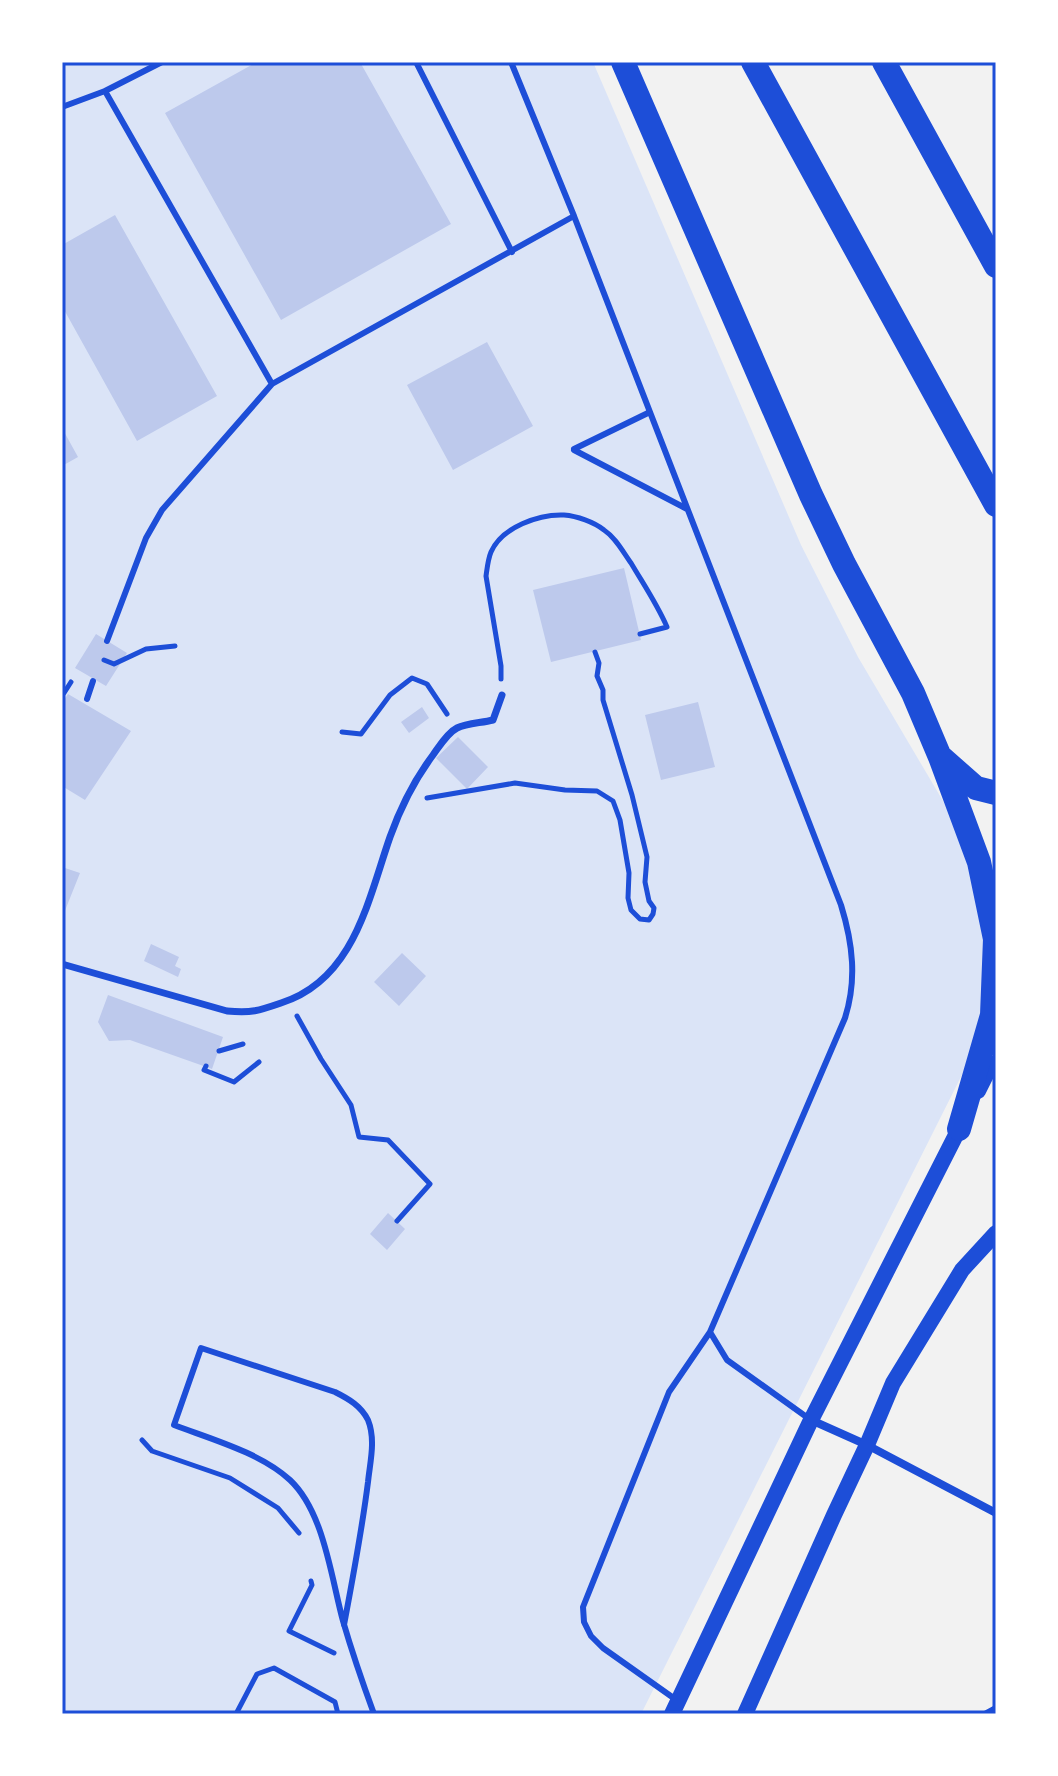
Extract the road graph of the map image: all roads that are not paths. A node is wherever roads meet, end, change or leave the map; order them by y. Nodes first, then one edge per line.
1 (162, 62) edge
2 (416, 62) edge
3 (511, 62) edge
4 (623, 62) edge
5 (753, 62) edge
6 (884, 62) edge
7 (105, 91) junction
8 (62, 107) edge
9 (574, 216) junction
10 (512, 252) junction
11 (996, 266) edge
12 (272, 384) junction
13 (650, 412) junction
14 (996, 505) edge
15 (687, 509) junction
16 (107, 641) dead end
17 (93, 681) dead end
18 (502, 695) road end
19 (87, 699) dead end
20 (940, 757) junction
21 (996, 793) edge
22 (62, 964) edge
23 (996, 1063) edge
24 (959, 1129) junction
25 (996, 1233) edge
26 (710, 1332) junction
27 (811, 1420) junction
28 (867, 1445) junction
29 (996, 1513) edge
30 (344, 1625) junction
31 (675, 1707) edge
32 (996, 1708) edge
33 (374, 1714) edge
34 (745, 1714) edge
35 (985, 1714) edge

1 - 7 lane
2 - 10 lane
3 - 9 lane
4 - 20 highway
5 - 14 highway
6 - 11 highway
7 - 8 lane
7 - 12 lane
9 - 10 lane
9 - 13 lane
10 - 12 lane
12 - 16 lane
13 - 15 lane
13 - 15 lane
15 - 26 lane
17 - 19 lane
18 - 22 street
20 - 21 highway
20 - 24 highway
23 - 24 main road
24 - 27 main road
25 - 28 main road
26 - 27 lane
26 - 31 lane
27 - 28 street
27 - 31 main road
28 - 29 street
28 - 34 main road
30 - 30 lane
30 - 33 lane
32 - 35 lane

